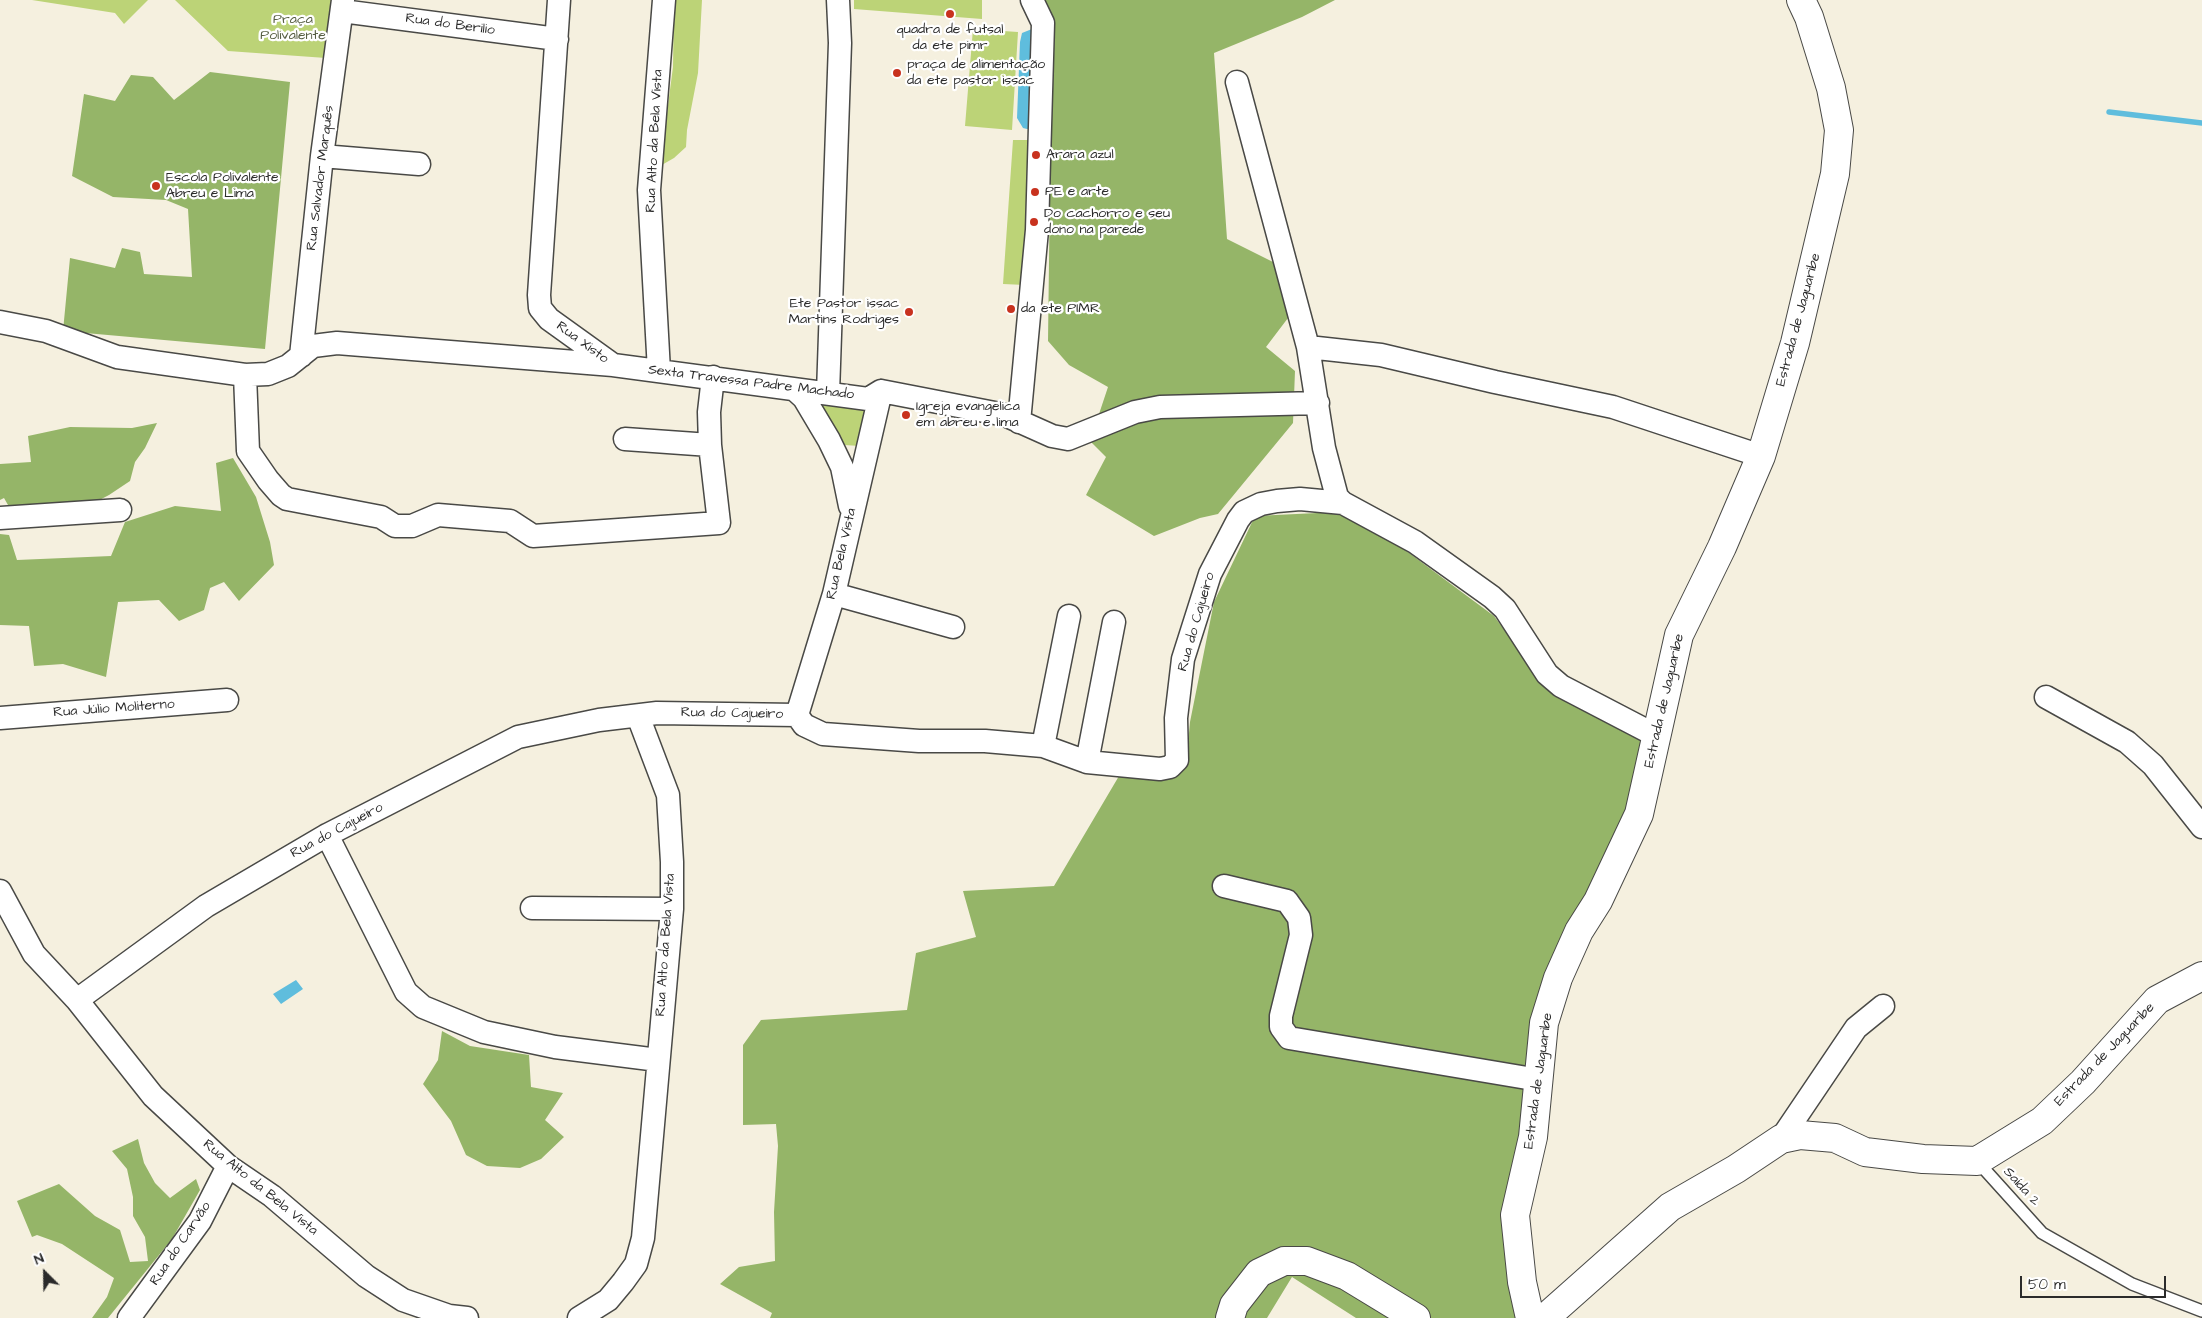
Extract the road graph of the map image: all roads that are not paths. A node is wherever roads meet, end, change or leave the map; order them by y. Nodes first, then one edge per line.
1 (558, 0) edge
2 (664, 0) edge
3 (838, 0) edge
4 (1032, 0) edge
5 (1801, 0) edge
6 (343, 5) edge
7 (557, 39) junction
8 (1237, 82) dead end
9 (322, 156) junction
10 (420, 164) dead end
11 (0, 322) edge
12 (1308, 347) junction
13 (301, 356) junction
14 (613, 365) junction
15 (658, 371) junction
16 (245, 375) junction
17 (713, 377) junction
18 (794, 389) junction
19 (881, 391) junction
20 (828, 393) junction
21 (1318, 404) junction
22 (1012, 418) junction
23 (625, 439) dead end
24 (710, 445) junction
25 (1761, 456) junction
26 (1342, 504) junction
27 (120, 510) dead end
28 (851, 515) junction
29 (0, 518) edge
30 (834, 594) junction
31 (1069, 616) dead end
32 (1114, 622) dead end
33 (953, 627) dead end
34 (2046, 697) dead end
35 (227, 700) dead end
36 (797, 715) junction
37 (638, 716) junction
38 (0, 718) edge
39 (1656, 736) junction
40 (1042, 746) junction
41 (1087, 762) junction
42 (2202, 826) edge
43 (327, 835) junction
44 (1224, 886) dead end
45 (0, 891) edge
46 (532, 908) dead end
47 (672, 909) junction
48 (2202, 976) edge
49 (77, 1000) junction
50 (1883, 1006) dead end
51 (658, 1060) junction
52 (1539, 1080) junction
53 (1781, 1139) junction
54 (1977, 1161) junction
55 (228, 1166) junction
56 (2202, 1311) edge
57 (135, 1316) edge
58 (467, 1318) edge
59 (579, 1318) edge
60 (1230, 1318) edge
61 (1416, 1318) edge
62 (1530, 1318) edge
63 (1545, 1318) edge

1 - 7 street
2 - 15 street, Rua Alto da Bela Vista
3 - 20 street
4 - 22 street
5 - 25 street, Estrada de Jaguaribe
6 - 7 street, Rua do Berilio
6 - 9 street, Rua Salvador Marquês
7 - 14 street, Rua Xisto
8 - 12 street
9 - 10 street
9 - 13 street, Rua Salvador Marquês
11 - 16 street
12 - 21 street
12 - 25 street
13 - 14 street, Rua Xisto
13 - 16 street
14 - 15 street, Sexta Travessa Padre Machado
15 - 17 street, Sexta Travessa Padre Machado
16 - 24 street
17 - 18 street, Sexta Travessa Padre Machado
17 - 24 street
18 - 20 street, Sexta Travessa Padre Machado
18 - 28 street
19 - 20 street, Sexta Travessa Padre Machado
19 - 22 street, Sexta Travessa Padre Machado
19 - 28 street, Rua Bela Vista
21 - 22 street, Sexta Travessa Padre Machado
21 - 26 street
23 - 24 street
25 - 39 street, Estrada de Jaguaribe
26 - 39 street
26 - 41 street, Rua do Cajueiro
27 - 29 street
28 - 30 street, Rua Bela Vista
30 - 33 street
30 - 36 street, Rua Bela Vista
31 - 40 street
32 - 41 street
34 - 42 street
35 - 38 street, Rua Júlio Moliterno
36 - 37 street, Rua do Cajueiro
36 - 40 street, Rua do Cajueiro
37 - 43 street, Rua do Cajueiro
37 - 47 street, Rua Alto da Bela Vista
39 - 52 street, Estrada de Jaguaribe
40 - 41 street, Rua do Cajueiro
43 - 49 street, Rua do Cajueiro
43 - 51 street
44 - 52 street
45 - 49 street, Rua Alto da Bela Vista
46 - 47 street
47 - 51 street, Rua Alto da Bela Vista
48 - 54 street, Estrada de Jaguaribe
49 - 55 street, Rua Alto da Bela Vista
50 - 53 street
51 - 59 street, Rua Alto da Bela Vista
52 - 62 street, Estrada de Jaguaribe
53 - 54 street
53 - 63 street
54 - 56 lane, Saída 2
55 - 57 street, Rua do Carvão
55 - 58 street, Rua Alto da Bela Vista
60 - 61 street

